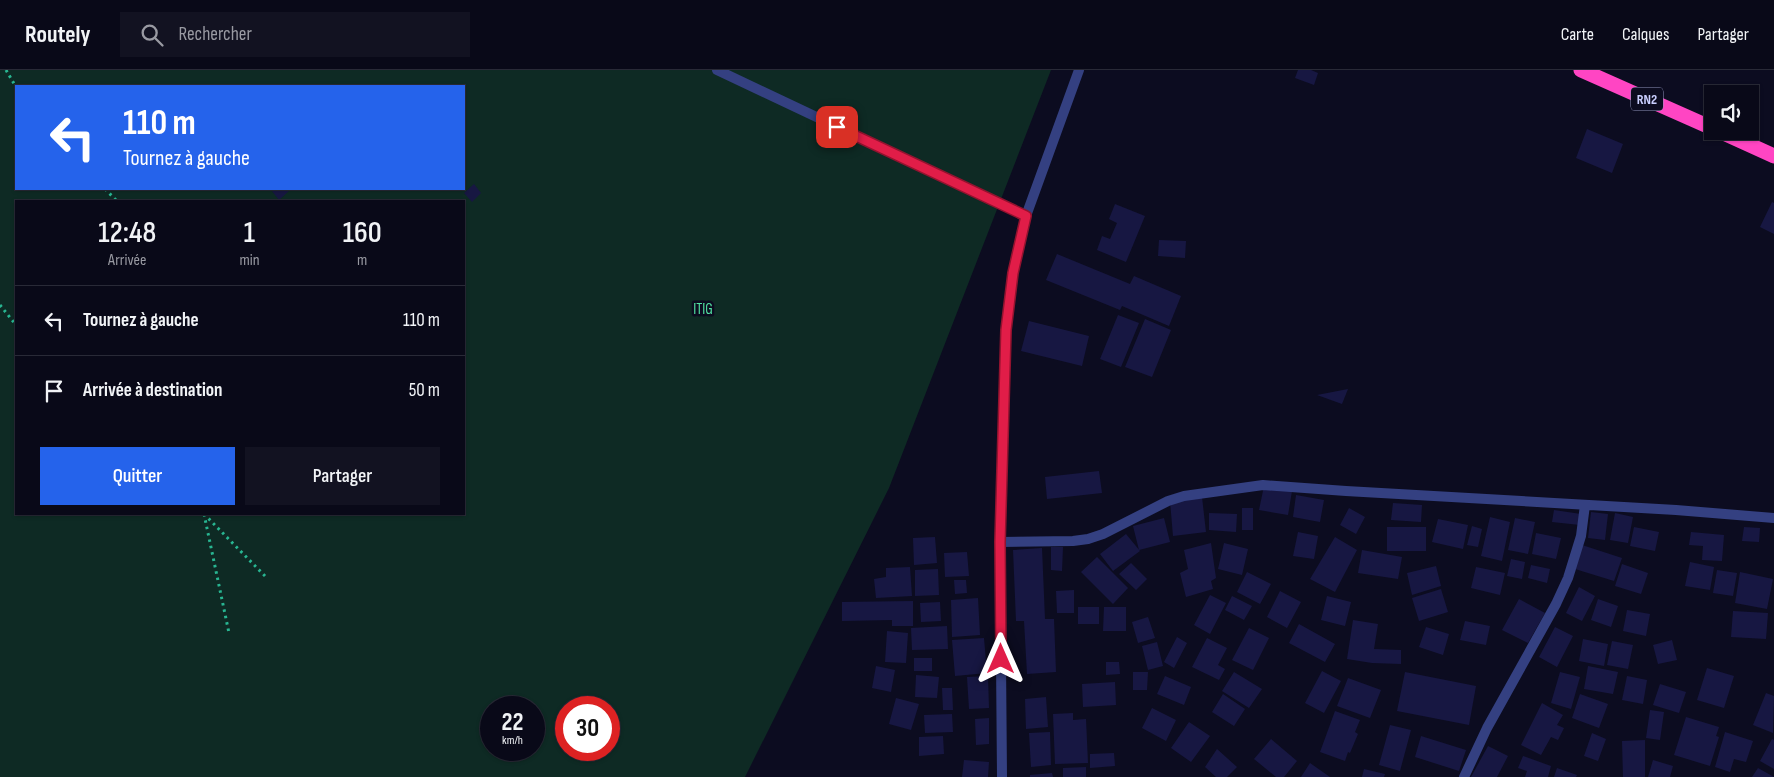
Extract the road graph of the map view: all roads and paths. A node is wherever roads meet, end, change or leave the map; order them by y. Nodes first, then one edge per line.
1 (6, 70) edge
2 (717, 70) edge
3 (1079, 70) edge
4 (1581, 70) edge
5 (15, 85) edge
6 (1704, 124) edge
7 (1739, 140) edge
8 (1774, 156) edge
9 (105, 190) edge
10 (115, 200) edge
11 (1026, 216) junction
12 (0, 305) edge
13 (15, 325) edge
14 (1585, 505) junction
15 (204, 515) edge
16 (205, 515) edge
17 (1774, 518) edge
18 (1000, 542) junction
19 (266, 577) dead end
20 (229, 633) dead end
21 (1002, 777) edge
22 (1464, 777) edge

1 - 5 path
2 - 11 street
3 - 11 street
4 - 6 highway, RN2
7 - 8 highway
9 - 10 path
11 - 18 street
12 - 13 path
14 - 17 street
14 - 18 street
14 - 22 street
15 - 20 path
16 - 19 path
18 - 21 street

